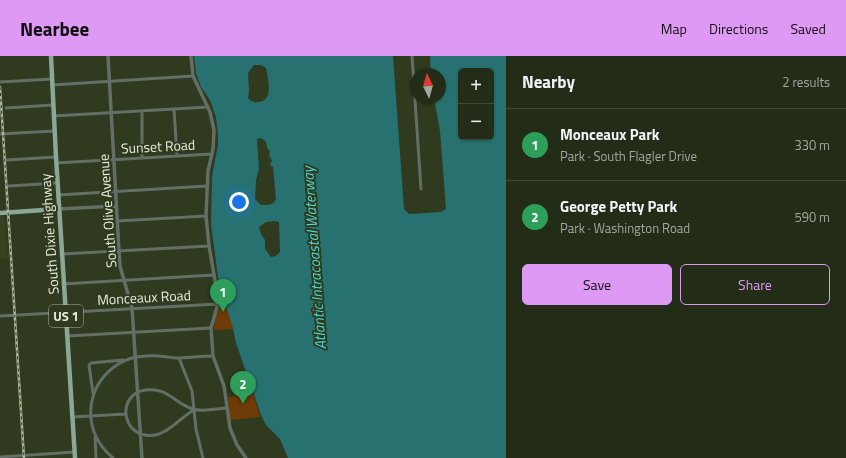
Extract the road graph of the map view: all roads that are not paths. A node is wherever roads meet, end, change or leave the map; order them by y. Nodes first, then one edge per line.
1 (51, 56) edge
2 (108, 56) edge
3 (191, 56) edge
4 (412, 56) edge
5 (193, 76) junction
6 (109, 81) junction
7 (0, 82) edge
8 (52, 82) junction
9 (53, 105) junction
10 (208, 107) junction
11 (6, 108) dead end
12 (174, 109) junction
13 (142, 111) junction
14 (111, 112) junction
15 (54, 116) junction
16 (54, 131) junction
17 (0, 134) edge
18 (212, 154) junction
19 (176, 156) junction
20 (142, 158) junction
21 (8, 160) dead end
22 (56, 160) junction
23 (114, 160) junction
24 (57, 183) junction
25 (9, 186) dead end
26 (207, 186) junction
27 (421, 189) dead end
28 (115, 191) junction
29 (58, 195) junction
30 (116, 206) junction
31 (59, 209) junction
32 (0, 212) edge
33 (206, 216) junction
34 (117, 221) junction
35 (209, 246) junction
36 (119, 251) junction
37 (62, 254) junction
38 (213, 275) junction
39 (125, 280) junction
40 (63, 284) junction
41 (218, 304) junction
42 (132, 308) junction
43 (65, 312) junction
44 (0, 316) edge
45 (211, 328) junction
46 (133, 332) junction
47 (67, 336) junction
48 (212, 356) junction
49 (135, 357) junction
50 (179, 358) junction
51 (125, 360) junction
52 (137, 392) junction
53 (93, 394) junction
54 (226, 408) junction
55 (194, 410) junction
56 (126, 414) junction
57 (91, 416) junction
58 (72, 417) junction
59 (140, 434) junction
60 (95, 437) junction
61 (75, 452) junction
62 (0, 457) edge
63 (75, 458) edge
64 (96, 458) edge
65 (113, 458) edge
66 (142, 458) edge
67 (203, 458) edge
68 (246, 458) edge

1 - 8 main road, South Dixie Highway / US 1
2 - 6 street, South Olive Avenue
3 - 5 street
4 - 27 street
5 - 6 street
5 - 10 street
6 - 8 street
6 - 14 street, South Olive Avenue
7 - 8 street
8 - 9 main road, South Dixie Highway / US 1
9 - 11 street
9 - 15 main road, South Dixie Highway / US 1
10 - 12 street
10 - 18 street
12 - 13 street
12 - 19 street
13 - 14 street
13 - 20 street
14 - 15 street
14 - 23 street, South Olive Avenue
15 - 16 main road, South Dixie Highway / US 1
16 - 17 street
16 - 22 main road, South Dixie Highway / US 1
18 - 19 street, Sunset Road
18 - 26 street
19 - 20 street, Sunset Road
20 - 23 street, Sunset Road
21 - 22 street, Sunset Road
22 - 23 street, Sunset Road
22 - 24 main road, South Dixie Highway / US 1
23 - 28 street, South Olive Avenue
24 - 25 street
24 - 29 main road, South Dixie Highway / US 1
26 - 28 street
26 - 33 street
28 - 29 street
28 - 30 street, South Olive Avenue
29 - 31 main road, South Dixie Highway / US 1
30 - 31 street
30 - 34 street, South Olive Avenue
31 - 32 main road
31 - 37 main road, South Dixie Highway / US 1
33 - 34 street
33 - 35 street
34 - 36 street, South Olive Avenue
35 - 36 street
35 - 38 street
36 - 37 street
36 - 39 street, South Olive Avenue
37 - 40 main road, South Dixie Highway / US 1
38 - 39 street
38 - 41 street
39 - 40 street
39 - 42 street, South Olive Avenue
40 - 43 main road, South Dixie Highway / US 1
41 - 42 street, Monceaux Road
41 - 45 street
42 - 43 street, Monceaux Road
42 - 46 street, South Olive Avenue
43 - 44 street, Monceaux Road
43 - 47 main road, South Dixie Highway / US 1
45 - 46 street
45 - 48 street
46 - 47 street
46 - 49 street, South Olive Avenue
47 - 58 main road, South Dixie Highway / US 1
48 - 50 street
48 - 54 street
49 - 50 street
49 - 51 street
49 - 52 street, South Olive Avenue
50 - 55 street
51 - 53 street
51 - 53 street
52 - 55 street
52 - 56 street
52 - 59 street, South Olive Avenue
53 - 57 street
54 - 55 street
54 - 68 street
55 - 59 street
55 - 67 street
56 - 57 street
56 - 59 street
57 - 58 street
57 - 60 street
58 - 61 main road, South Dixie Highway / US 1
59 - 66 street, South Olive Avenue
60 - 64 street
60 - 65 street
61 - 62 street
61 - 63 main road, South Dixie Highway / US 1

